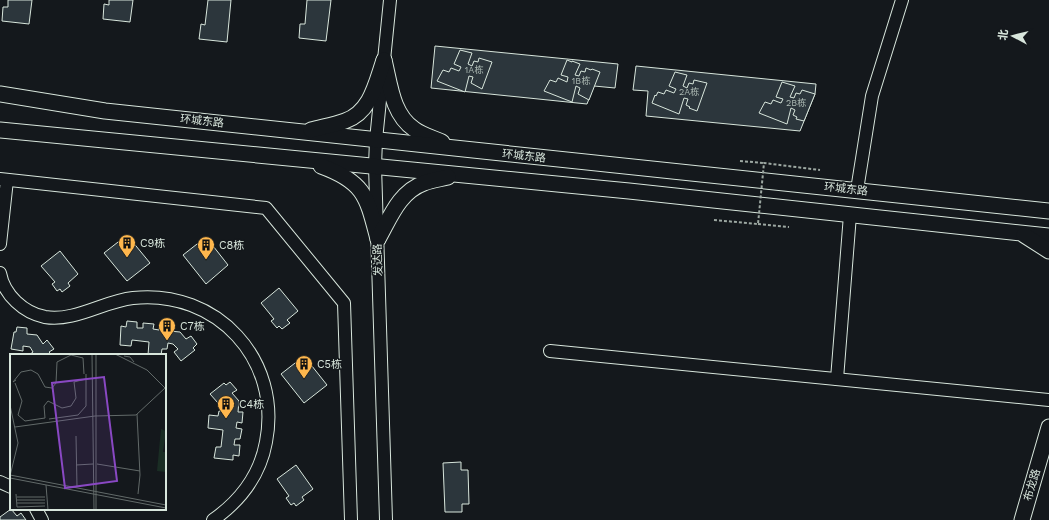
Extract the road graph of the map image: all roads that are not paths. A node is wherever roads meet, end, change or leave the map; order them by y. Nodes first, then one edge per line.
1 (390, 0) edge
2 (902, 0) edge
3 (384, 60) junction
4 (0, 94) edge
5 (0, 130) edge
6 (301, 132) junction
7 (376, 140) junction
8 (458, 149) junction
9 (300, 159) junction
10 (376, 166) junction
11 (459, 174) junction
12 (4, 179) edge
13 (857, 190) junction
14 (1049, 211) edge
15 (850, 215) junction
16 (1022, 233) junction
17 (1049, 236) edge
18 (378, 239) junction
19 (0, 244) edge
20 (1049, 251) edge
21 (0, 273) edge
22 (550, 351) dead end
23 (837, 379) junction
24 (1049, 400) edge
25 (1049, 427) edge
26 (0, 482) edge
27 (10, 487) edge
28 (37, 510) edge
29 (42, 520) edge
30 (213, 520) edge
31 (350, 520) edge
32 (386, 520) edge
33 (1022, 520) edge

1 - 3 street, 发达路
2 - 13 street
3 - 6 main road
3 - 7 street, 发达路
3 - 8 main road
4 - 6 main road, 环城东路
5 - 9 main road
6 - 7 main road, 环城东路
7 - 8 main road, 环城东路
7 - 10 street, 发达路
8 - 13 main road, 环城东路
9 - 10 main road
9 - 18 main road
10 - 11 main road
10 - 18 street, 发达路
11 - 15 main road
11 - 18 main road
12 - 19 street
12 - 31 street
13 - 14 main road, 环城东路
15 - 16 main road
15 - 23 street
16 - 17 main road
16 - 20 main road
18 - 32 street, 发达路
21 - 30 street
22 - 23 street
23 - 24 street
25 - 33 main road, 布龙路
26 - 27 street
28 - 29 street

